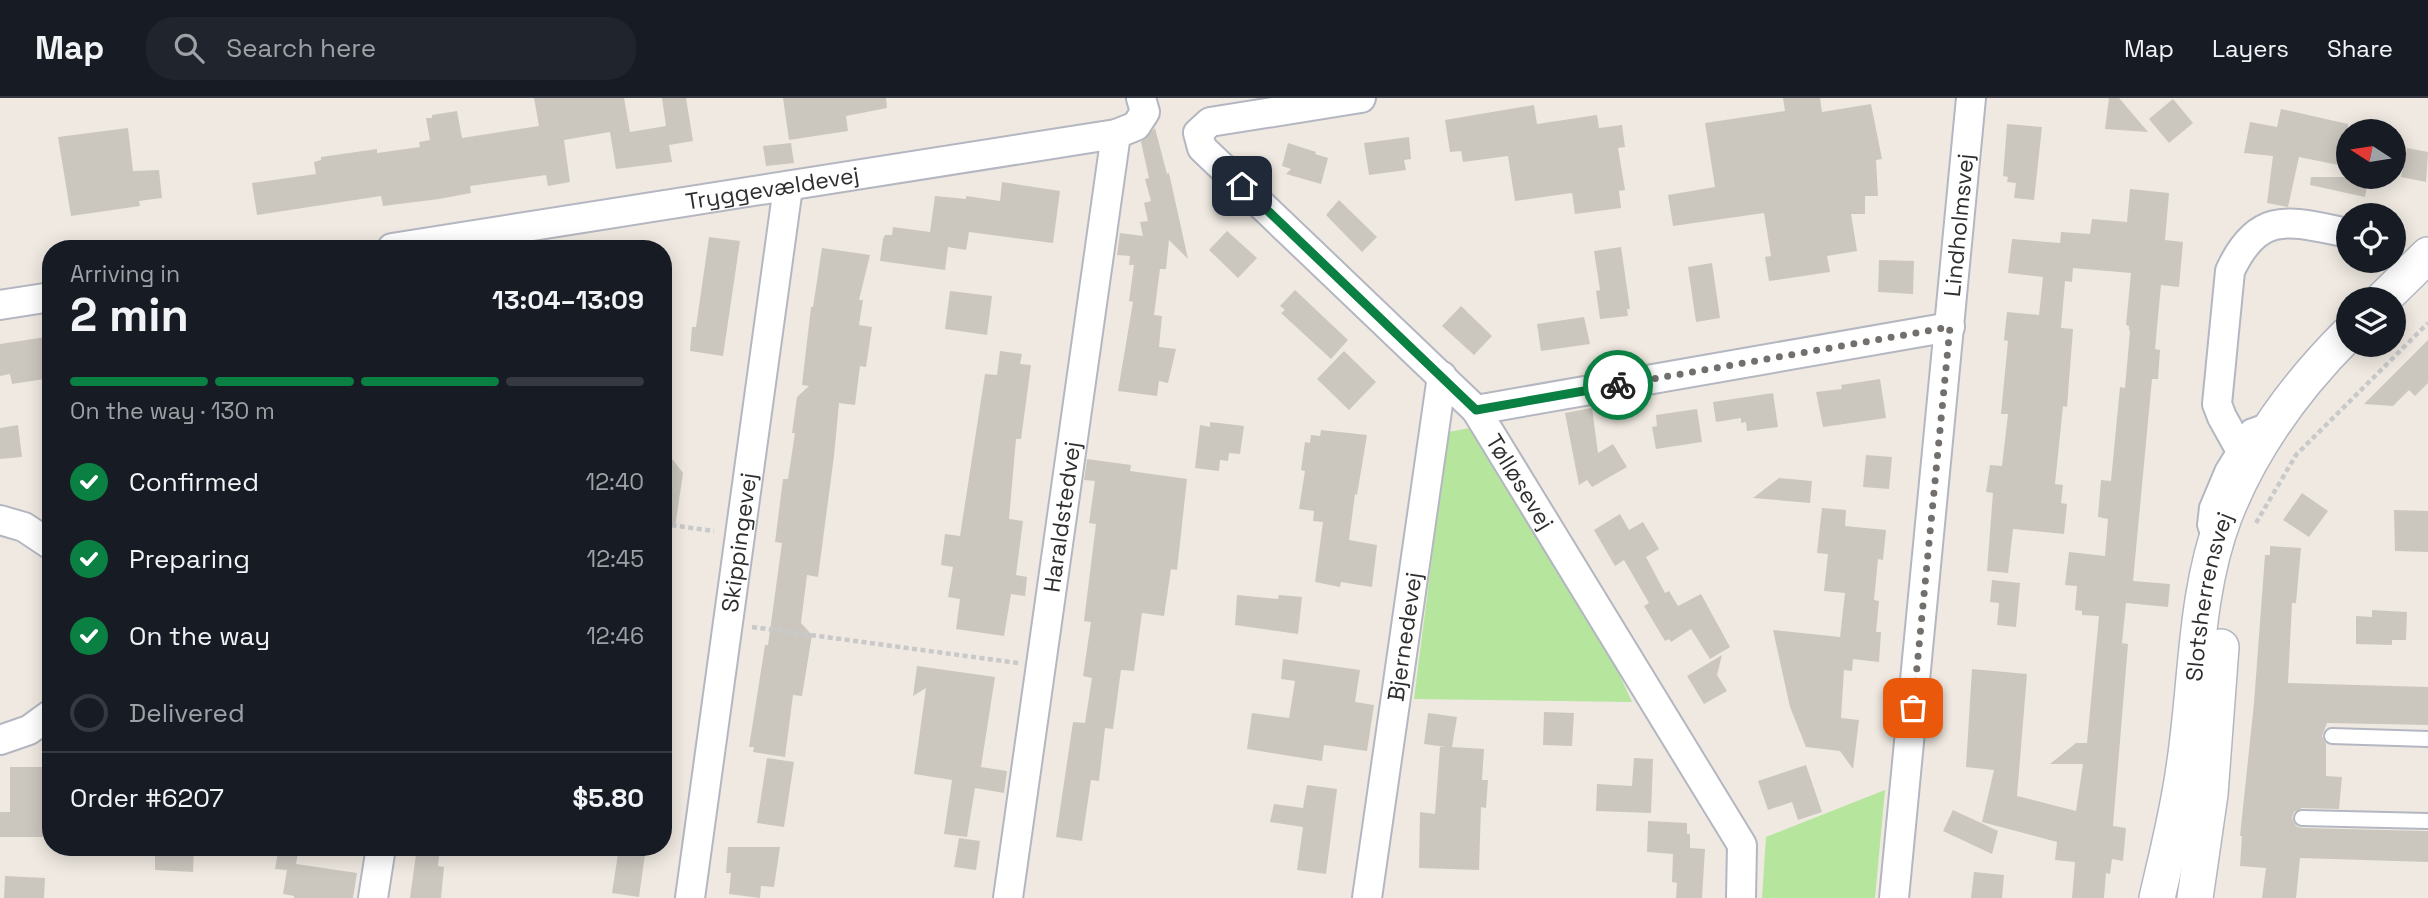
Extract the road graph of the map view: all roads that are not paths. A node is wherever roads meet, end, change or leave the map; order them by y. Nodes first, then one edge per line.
1 (1361, 98) edge
2 (1971, 98) edge
3 (1143, 105) edge
4 (1116, 134) junction
5 (788, 187) junction
6 (2336, 231) edge
7 (482, 240) edge
8 (2415, 267) edge
9 (2395, 287) edge
10 (2406, 290) edge
11 (42, 298) edge
12 (0, 305) edge
13 (1950, 327) junction
14 (2336, 347) edge
15 (2357, 357) edge
16 (1442, 376) junction
17 (1476, 410) junction
18 (2277, 418) junction
19 (2237, 444) junction
20 (0, 520) edge
21 (42, 539) edge
22 (2222, 561) junction
23 (42, 721) edge
24 (2332, 736) dead end
25 (2428, 739) edge
26 (0, 740) edge
27 (2302, 818) dead end
28 (2428, 821) edge
29 (379, 856) edge
30 (373, 898) edge
31 (690, 898) edge
32 (1009, 898) edge
33 (1367, 898) edge
34 (1741, 898) edge
35 (1894, 898) edge
36 (2157, 898) edge
37 (2195, 898) edge

1 - 16 street, Tølløsevej
2 - 13 street, Lindholmsvej
3 - 4 street, Tryggevældevej
4 - 5 street, Tryggevældevej
4 - 32 street, Haraldstedvej
5 - 7 street, Tryggevældevej
5 - 31 street, Skippingevej
6 - 19 street
8 - 9 street
8 - 10 street
11 - 12 street
13 - 17 street
13 - 35 street, Lindholmsvej
14 - 18 street, Slotsherrensvej
15 - 22 street, Slotsherrensvej
16 - 17 street, Tølløsevej
16 - 33 street, Bjernedevej
17 - 34 street, Tølløsevej
18 - 19 lane
18 - 22 street, Slotsherrensvej
19 - 22 lane
20 - 21 street
22 - 36 street, Slotsherrensvej
22 - 37 street, Slotsherrensvej
23 - 26 street
24 - 25 lane
27 - 28 lane
29 - 30 street

